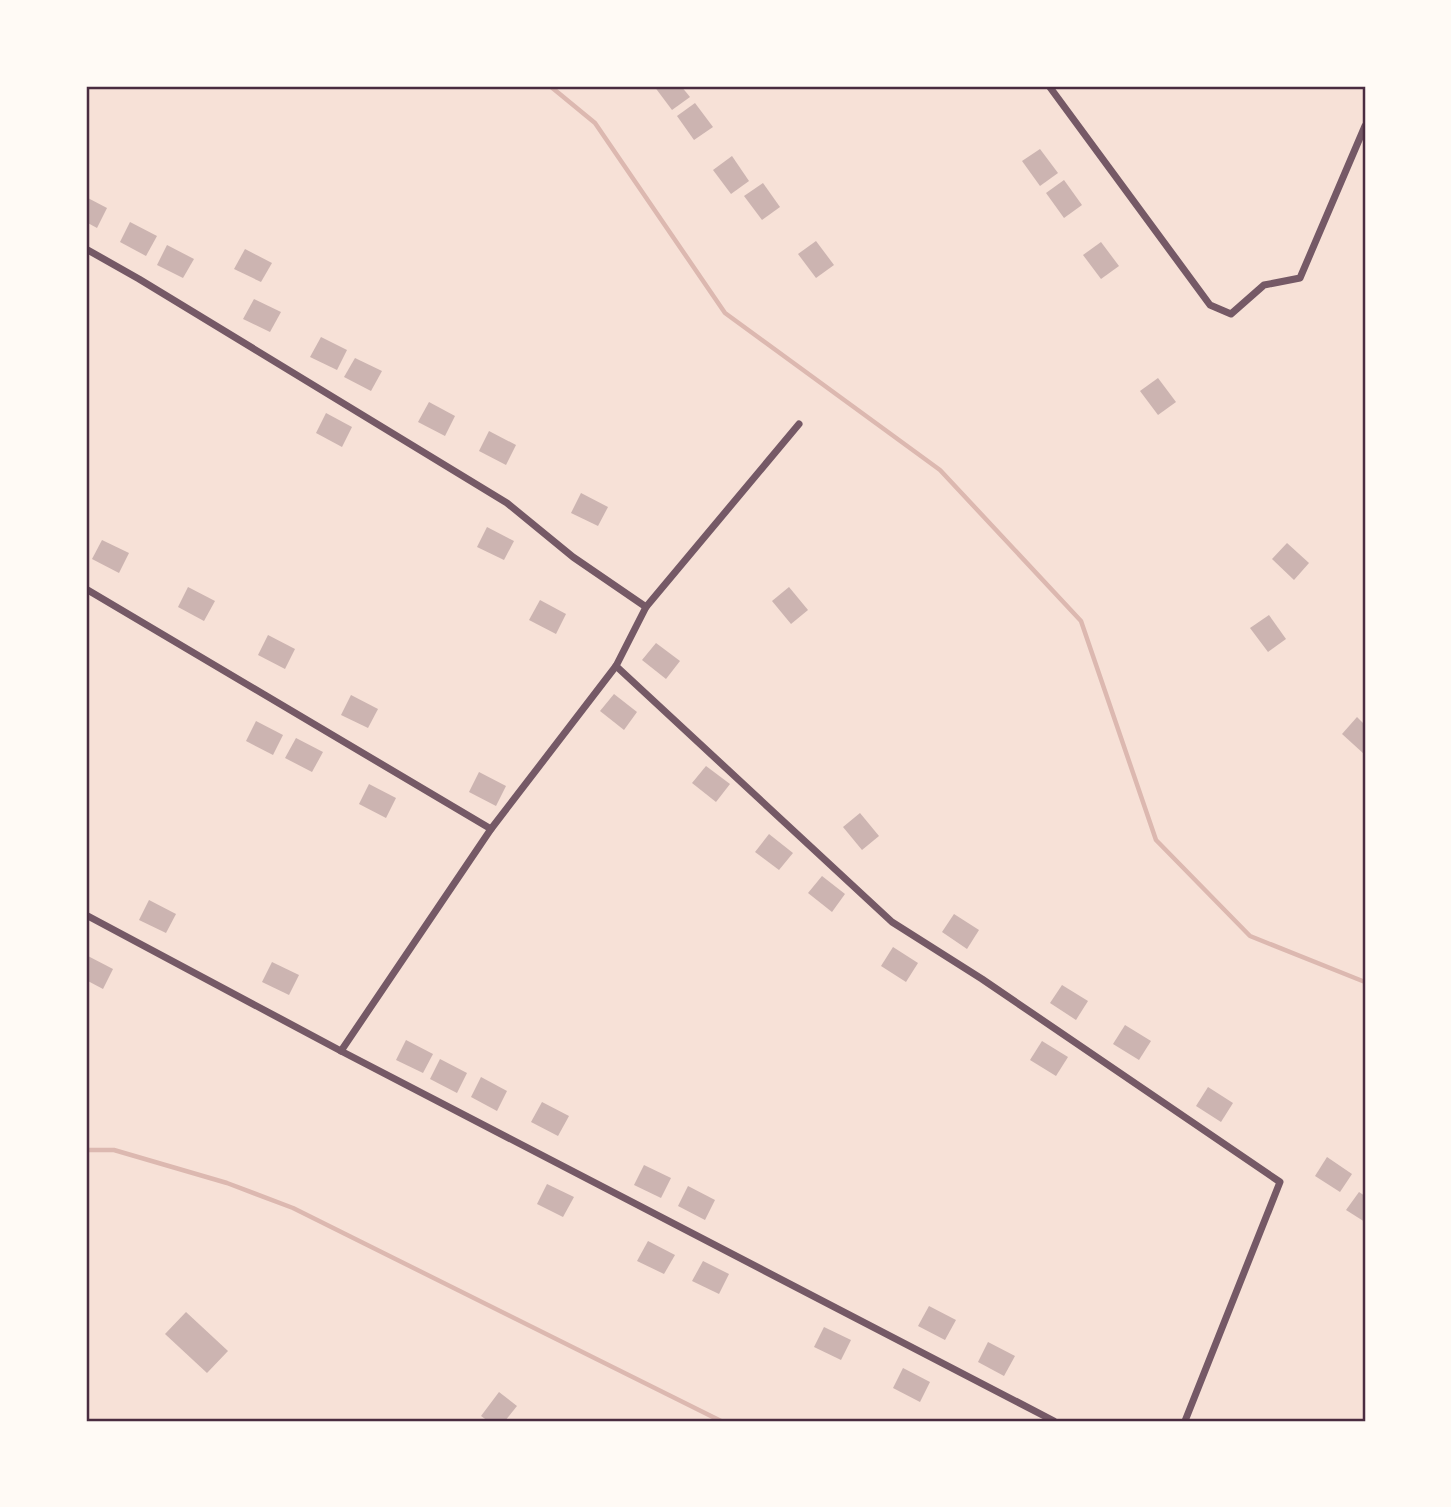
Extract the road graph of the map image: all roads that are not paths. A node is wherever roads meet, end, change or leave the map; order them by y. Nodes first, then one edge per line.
1 (1049, 86) edge
2 (1365, 126) edge
3 (86, 249) edge
4 (799, 424) dead end
5 (86, 589) edge
6 (646, 607) junction
7 (616, 666) junction
8 (492, 829) junction
9 (86, 915) edge
10 (341, 1051) junction
11 (1054, 1421) edge
12 (1185, 1421) edge

1 - 2 street
3 - 6 street
4 - 6 street
5 - 8 street
6 - 7 street
7 - 8 street
7 - 12 street
8 - 10 street
9 - 10 street
10 - 11 street

